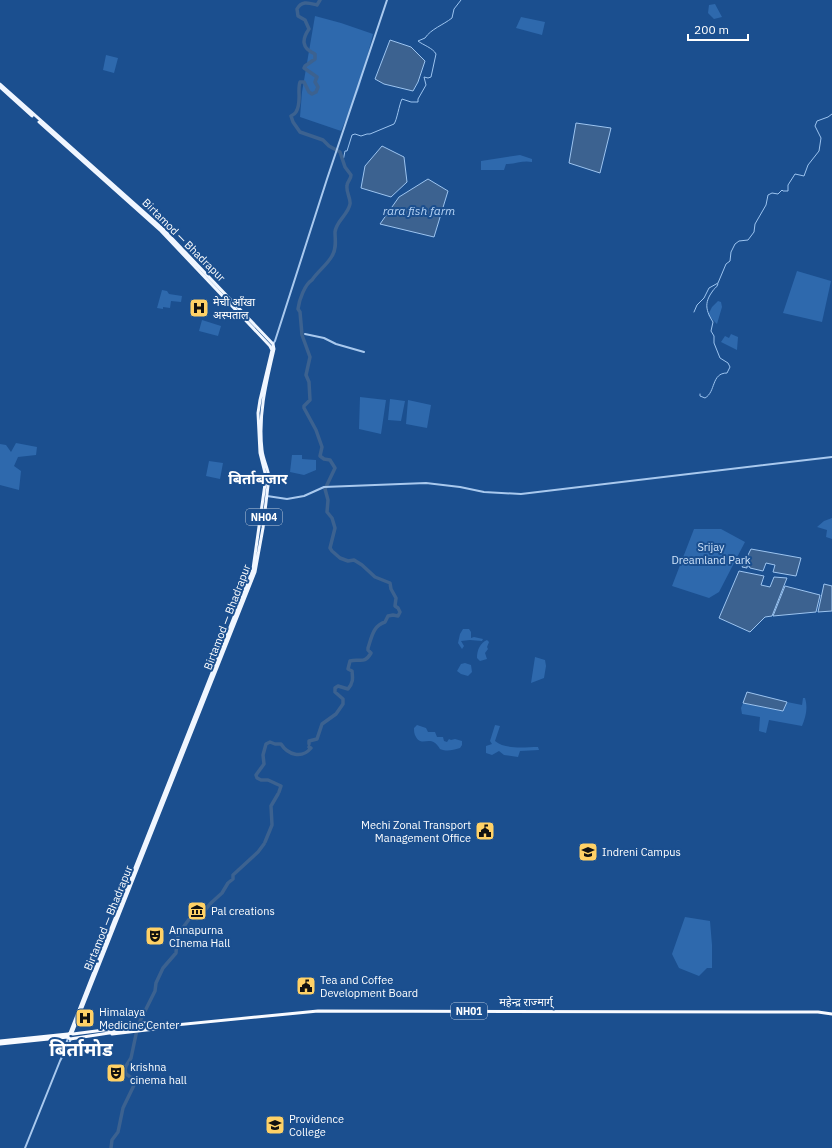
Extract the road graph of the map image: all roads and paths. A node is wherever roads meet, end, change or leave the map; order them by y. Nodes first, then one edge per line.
1 (387, 0) edge
2 (0, 84) edge
3 (0, 87) edge
4 (63, 142) junction
5 (305, 334) dead end
6 (272, 345) junction
7 (364, 352) dead end
8 (832, 457) edge
9 (266, 496) junction
10 (207, 690) junction
11 (832, 1014) edge
12 (162, 1026) junction
13 (74, 1029) junction
14 (112, 1030) junction
15 (124, 1030) junction
16 (141, 1030) junction
17 (79, 1034) junction
18 (108, 1034) junction
19 (70, 1036) junction
20 (61, 1038) junction
21 (0, 1041) edge
22 (66, 1042) junction
23 (0, 1044) edge
24 (64, 1050) junction
25 (25, 1148) edge

1 - 6 street
2 - 4 main road, Birtamod — Bhadrapur
3 - 4 main road, Birtamod — Bhadrapur
4 - 6 main road, Birtamod — Bhadrapur
5 - 7 street
6 - 9 main road, Birtamod — Bhadrapur / NH04
8 - 9 street
9 - 10 main road, Birtamod — Bhadrapur / NH04
10 - 13 main road, Birtamod — Bhadrapur / NH04
10 - 19 main road, Birtamod — Bhadrapur / NH04
11 - 12 highway, महेन्द्र राज्मार्ग् / NH01
12 - 14 highway
12 - 16 highway, महेन्द्र राज्मार्ग् / NH01
13 - 17 highway
13 - 19 main road, Birtamod — Bhadrapur / NH04
14 - 15 highway, महेन्द्र राज्मार्ग् / NH01
14 - 17 highway, महेन्द्र राज्मार्ग् / NH01
15 - 16 highway, महेन्द्र राज्मार्ग् / NH01
15 - 18 highway, महेन्द्र राज्मार्ग् / NH01
16 - 18 highway
17 - 19 highway, महेन्द्र राज्मार्ग् / NH01
18 - 19 highway, महेन्द्र राज्मार्ग् / NH01
19 - 20 highway, महेन्द्र राज्मार्ग् / NH01
19 - 21 highway, महेन्द्र राज्मार्ग् / NH01
19 - 22 street
19 - 24 street
20 - 22 highway
20 - 23 highway, महेन्द्र राज्मार्ग् / NH01
22 - 24 street
24 - 25 street

